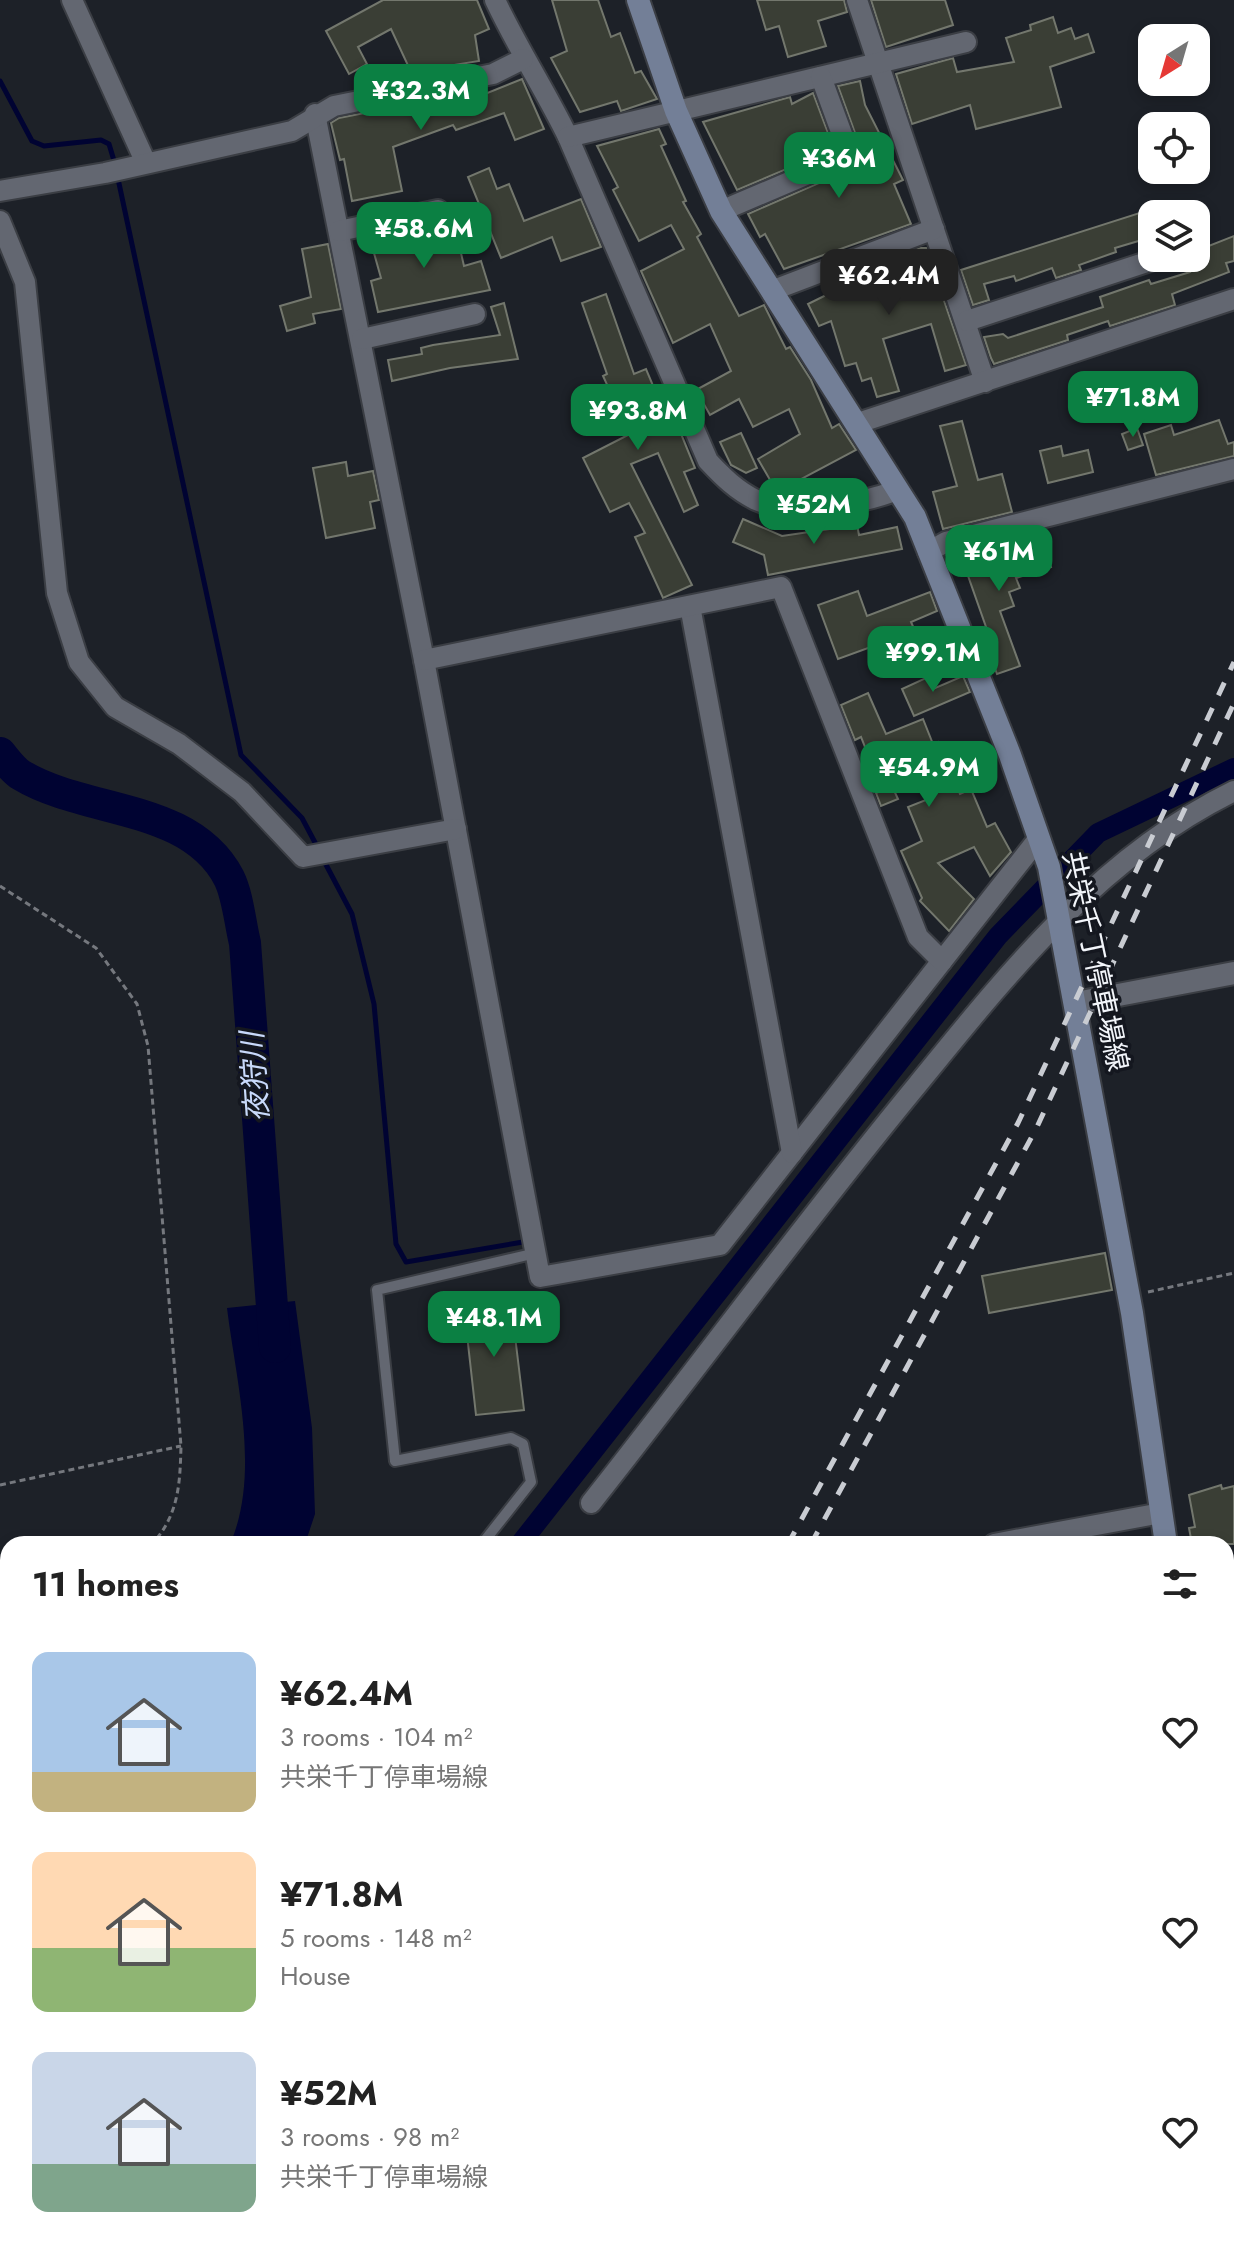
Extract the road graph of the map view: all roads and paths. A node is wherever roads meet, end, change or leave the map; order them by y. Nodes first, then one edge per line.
1 (72, 0) edge
2 (495, 0) edge
3 (638, 0) edge
4 (857, 0) edge
5 (966, 42) dead end
6 (523, 59) junction
7 (877, 63) junction
8 (821, 77) junction
9 (676, 111) junction
10 (315, 114) junction
11 (568, 137) junction
12 (146, 163) junction
13 (0, 191) edge
14 (438, 210) dead end
15 (721, 211) junction
16 (0, 221) edge
17 (934, 229) junction
18 (339, 231) junction
19 (1138, 265) edge
20 (771, 291) junction
21 (1234, 299) edge
22 (475, 314) dead end
23 (967, 321) junction
24 (362, 339) junction
25 (985, 382) junction
26 (858, 423) junction
27 (1234, 469) edge
28 (897, 490) junction
29 (928, 552) junction
30 (690, 606) junction
31 (424, 660) junction
32 (1234, 791) edge
33 (456, 829) junction
34 (1039, 838) junction
35 (0, 886) edge
36 (1061, 917) junction
37 (942, 961) junction
38 (1234, 973) edge
39 (1076, 1003) junction
40 (792, 1153) junction
41 (536, 1253) junction
42 (1234, 1273) edge
43 (1129, 1296) junction
44 (181, 1446) junction
45 (0, 1485) edge
46 (591, 1503) dead end
47 (1161, 1513) junction
48 (159, 1536) edge
49 (488, 1536) edge
50 (1037, 1536) edge
51 (1165, 1536) edge

1 - 12 street
2 - 6 street
3 - 9 main road, 共栄千丁停車場線
4 - 7 street
5 - 7 street
6 - 10 street
6 - 11 street
7 - 8 street
7 - 17 street
8 - 9 street
8 - 15 street
9 - 11 street
9 - 15 main road, 共栄千丁停車場線
10 - 12 street
10 - 18 street
11 - 28 street
12 - 13 street
14 - 18 street
15 - 20 main road, 共栄千丁停車場線
16 - 33 street
17 - 20 street
17 - 23 street
18 - 24 street
19 - 23 street
20 - 26 main road, 共栄千丁停車場線
21 - 25 street
22 - 24 street
23 - 25 street
24 - 31 street
25 - 26 street
26 - 28 main road, 共栄千丁停車場線
27 - 29 street
28 - 29 main road, 共栄千丁停車場線
29 - 34 main road, 共栄千丁停車場線
30 - 31 street
30 - 37 street
30 - 40 street
31 - 33 street
32 - 36 street
33 - 41 street
34 - 36 main road, 共栄千丁停車場線
34 - 37 street
35 - 44 path
36 - 39 main road, 共栄千丁停車場線
36 - 46 street
37 - 40 street
38 - 39 street
39 - 43 main road, 共栄千丁停車場線
40 - 41 street
41 - 49 lane
42 - 43 path
43 - 47 main road, 共栄千丁停車場線
44 - 45 path
44 - 48 path
47 - 50 street
47 - 51 main road, 共栄千丁停車場線

